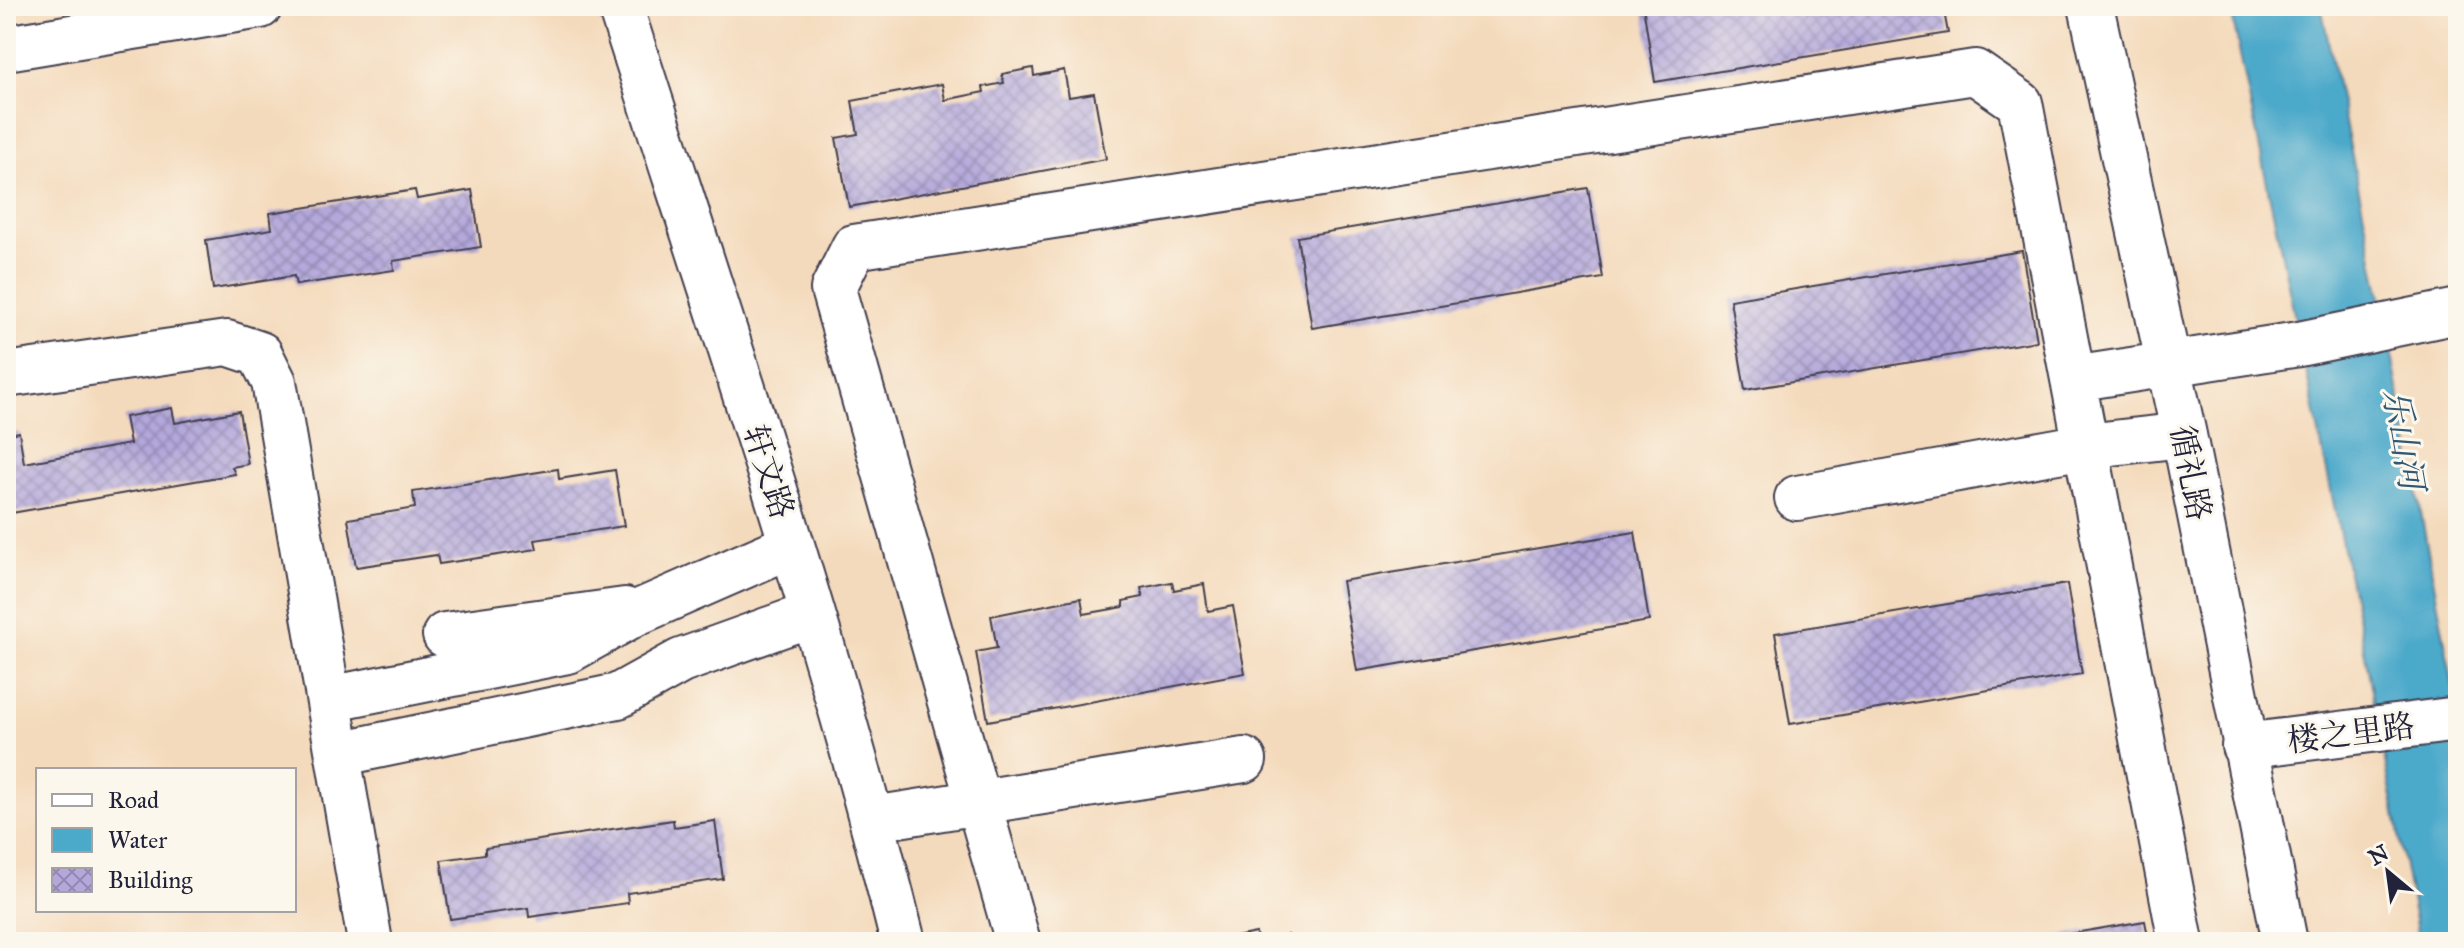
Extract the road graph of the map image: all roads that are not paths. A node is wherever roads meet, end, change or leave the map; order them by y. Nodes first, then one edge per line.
1 (260, 6) edge
2 (620, 6) edge
3 (2091, 6) edge
4 (6, 48) edge
5 (2458, 311) edge
6 (2168, 365) junction
7 (6, 375) edge
8 (2073, 379) junction
9 (2184, 435) junction
10 (2085, 446) junction
11 (1797, 498) dead end
12 (792, 545) junction
13 (634, 614) junction
14 (812, 614) junction
15 (445, 635) dead end
16 (650, 678) junction
17 (329, 699) junction
18 (2458, 719) edge
19 (2244, 746) junction
20 (338, 754) junction
21 (1244, 760) dead end
22 (978, 803) junction
23 (873, 819) junction
24 (370, 942) edge
25 (903, 942) edge
26 (1018, 942) edge
27 (2181, 942) edge
28 (2285, 942) edge

1 - 4 street
2 - 12 street, 轩文路
3 - 6 street, 循礼路
5 - 6 street
6 - 8 street
6 - 9 street, 循礼路
7 - 17 street
8 - 10 street
8 - 22 street
9 - 10 street
9 - 19 street, 循礼路
10 - 11 street
10 - 27 street
12 - 13 street
12 - 14 street, 轩文路
13 - 15 street
13 - 16 street
13 - 17 street
14 - 16 street
14 - 23 street, 轩文路
16 - 20 street
17 - 20 street
18 - 19 street, 楼之里路
19 - 28 street, 循礼路
20 - 24 street
21 - 22 street
22 - 23 street
22 - 26 street
23 - 25 street, 轩文路

